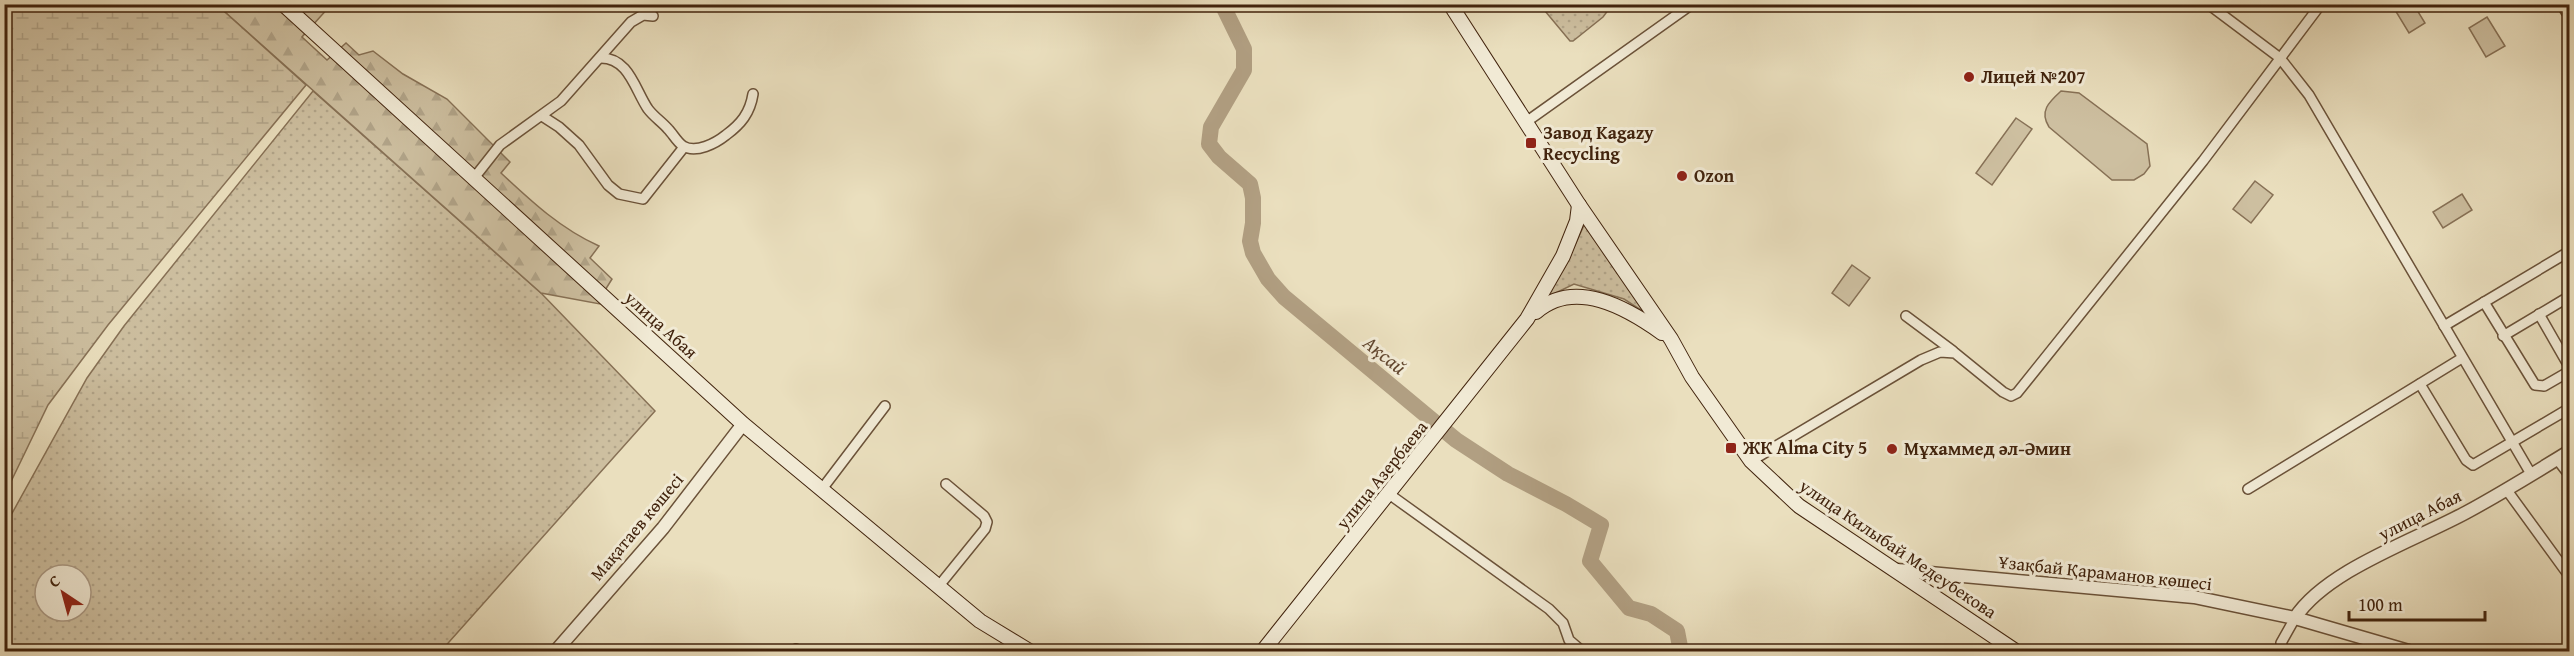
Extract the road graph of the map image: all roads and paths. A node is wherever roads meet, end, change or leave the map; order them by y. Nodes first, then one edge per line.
1 (283, 4) edge
2 (1450, 4) edge
3 (1692, 4) edge
4 (2208, 4) edge
5 (2321, 4) edge
6 (2561, 4) edge
7 (653, 16) dead end
8 (2570, 18) edge
9 (601, 58) junction
10 (2280, 58) junction
11 (753, 94) dead end
12 (542, 116) junction
13 (1526, 122) junction
14 (684, 147) junction
15 (474, 178) junction
16 (1579, 205) junction
17 (2570, 251) edge
18 (2570, 296) edge
19 (2484, 302) junction
20 (2539, 314) junction
21 (1906, 316) dead end
22 (1527, 319) junction
23 (2444, 326) junction
24 (2504, 336) junction
25 (1671, 339) junction
26 (1955, 353) junction
27 (2462, 358) junction
28 (2570, 369) edge
29 (2420, 384) junction
30 (885, 406) dead end
31 (2570, 408) edge
32 (743, 424) junction
33 (2512, 443) junction
34 (2570, 451) edge
35 (2558, 459) junction
36 (1751, 461) junction
37 (2531, 474) junction
38 (2570, 476) edge
39 (946, 484) dead end
40 (822, 489) junction
41 (2248, 489) dead end
42 (2506, 489) junction
43 (1389, 494) junction
44 (1897, 570) junction
45 (2570, 577) edge
46 (938, 586) junction
47 (2295, 618) junction
48 (555, 651) edge
49 (794, 651) edge
50 (799, 651) edge
51 (1031, 651) edge
52 (1262, 651) edge
53 (1583, 651) edge
54 (2017, 651) edge
55 (2285, 651) edge
56 (2412, 651) edge

1 - 15 main road, улица Абая
2 - 13 main road, улица Килыбай Медеубекова
3 - 13 street
4 - 10 street
5 - 10 street
6 - 8 street
7 - 9 street
9 - 12 street
9 - 14 street
10 - 23 street
10 - 26 street
11 - 14 street
12 - 14 street
12 - 15 street
13 - 16 main road, улица Килыбай Медеубекова
15 - 32 main road, улица Абая
16 - 22 main road, улица Азербаева
16 - 25 main road, улица Килыбай Медеубекова
17 - 19 street
18 - 20 street
19 - 23 street
19 - 24 street
20 - 24 street
20 - 28 street
21 - 26 street
22 - 25 main road, улица Азербаева
22 - 43 main road, улица Азербаева
23 - 27 street
24 - 28 street
25 - 36 main road, улица Килыбай Медеубекова
26 - 36 street
27 - 29 street
27 - 33 street
29 - 33 street
29 - 41 street
30 - 40 street
31 - 33 street
32 - 40 main road, улица Абая
32 - 48 street, Мақатаев көшесі
33 - 37 street
34 - 35 street, улица Абая
35 - 37 street, улица Абая
35 - 38 street
36 - 44 main road, улица Килыбай Медеубекова
37 - 42 street, улица Абая
39 - 46 street
40 - 46 main road, улица Абая
42 - 45 street
42 - 47 street, улица Абая
43 - 52 main road, улица Азербаева
43 - 53 street
44 - 47 street, Ұзақбай Қараманов көшесі
44 - 54 main road, улица Килыбай Медеубекова
46 - 51 main road, улица Абая
47 - 55 street
47 - 56 street, Ұзақбай Қараманов көшесі
49 - 50 street

